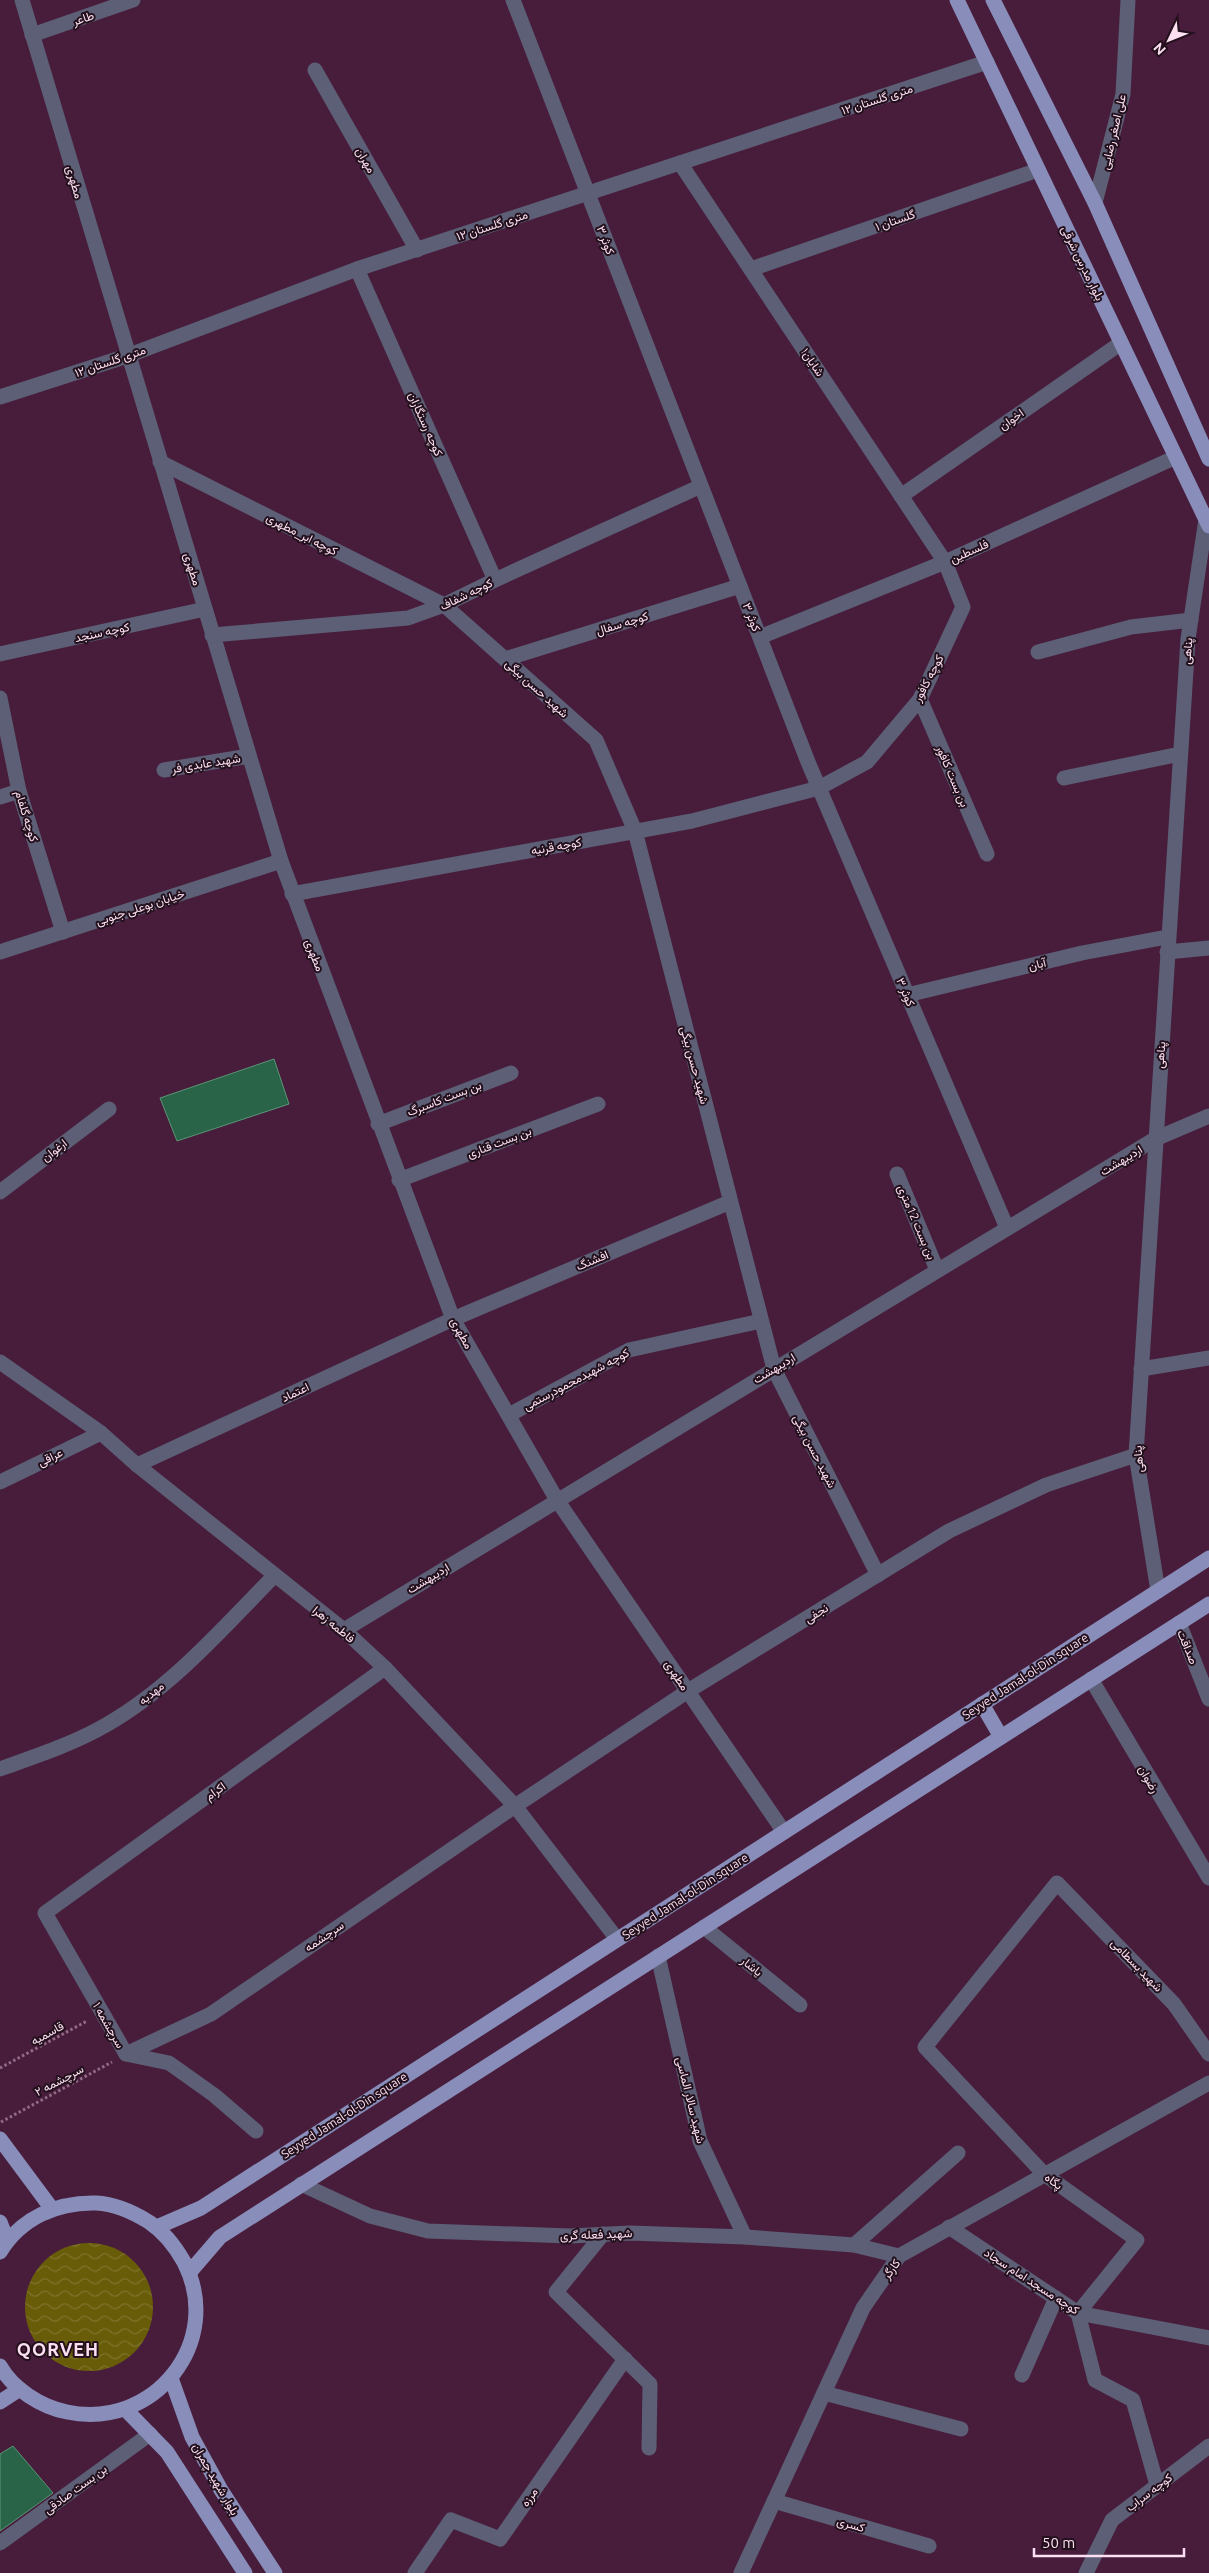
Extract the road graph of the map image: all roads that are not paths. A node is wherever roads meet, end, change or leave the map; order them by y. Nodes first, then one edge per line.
1 (22, 0) edge
2 (133, 0) edge
3 (512, 0) edge
4 (957, 0) edge
5 (994, 0) edge
6 (1128, 0) edge
7 (32, 35) junction
8 (987, 62) junction
9 (315, 70) dead end
10 (680, 163) junction
11 (1038, 170) junction
12 (588, 194) junction
13 (1095, 203) junction
14 (417, 250) junction
15 (358, 269) junction
16 (751, 269) junction
17 (1121, 342) junction
18 (127, 356) junction
19 (0, 398) edge
20 (1176, 456) junction
21 (1209, 458) edge
22 (160, 462) junction
23 (701, 486) junction
24 (901, 496) junction
25 (1207, 523) edge
26 (945, 562) junction
27 (495, 580) junction
28 (740, 586) junction
29 (444, 605) junction
30 (205, 609) junction
31 (1191, 620) junction
32 (212, 635) junction
33 (760, 637) junction
34 (1038, 652) dead end
35 (0, 654) edge
36 (505, 659) junction
37 (0, 698) edge
38 (920, 698) junction
39 (1180, 754) junction
40 (249, 756) junction
41 (164, 770) dead end
42 (1064, 778) dead end
43 (819, 788) junction
44 (19, 792) junction
45 (0, 797) edge
46 (635, 832) junction
47 (987, 854) dead end
48 (280, 861) junction
49 (292, 894) junction
50 (63, 932) junction
51 (1167, 945) junction
52 (1209, 948) edge
53 (0, 952) edge
54 (907, 995) junction
55 (511, 1073) dead end
56 (598, 1104) dead end
57 (109, 1109) dead end
58 (1209, 1116) edge
59 (378, 1124) junction
60 (1155, 1139) junction
61 (897, 1174) dead end
62 (399, 1180) junction
63 (0, 1192) edge
64 (730, 1202) junction
65 (1007, 1228) junction
66 (937, 1270) junction
67 (453, 1319) junction
68 (761, 1321) junction
69 (1209, 1358) edge
70 (0, 1362) edge
71 (774, 1369) junction
72 (1141, 1369) junction
73 (509, 1416) junction
74 (100, 1433) junction
75 (1136, 1455) junction
76 (137, 1465) junction
77 (0, 1482) edge
78 (557, 1500) junction
79 (1209, 1558) edge
80 (878, 1574) junction
81 (274, 1576) junction
82 (1158, 1591) junction
83 (1209, 1604) edge
84 (1178, 1623) junction
85 (344, 1630) junction
86 (385, 1668) junction
87 (1091, 1679) junction
88 (688, 1691) junction
89 (1209, 1699) edge
90 (982, 1704) junction
91 (1001, 1737) junction
92 (0, 1768) edge
93 (514, 1806) junction
94 (784, 1832) junction
95 (1209, 1878) edge
96 (1057, 1883) joint
97 (45, 1913) joint
98 (704, 1927) junction
99 (617, 1939) junction
100 (658, 1956) junction
101 (800, 2005) dead end
102 (126, 2054) junction
103 (1209, 2054) edge
104 (1209, 2084) edge
105 (256, 2131) dead end
106 (0, 2139) edge
107 (958, 2154) dead end
108 (1044, 2174) junction
109 (301, 2184) junction
110 (52, 2209) junction
111 (0, 2222) edge
112 (157, 2227) junction
113 (949, 2227) junction
114 (604, 2234) junction
115 (744, 2237) junction
116 (854, 2245) junction
117 (4, 2246) edge
118 (899, 2256) junction
119 (189, 2273) junction
120 (1056, 2298) junction
121 (1078, 2313) junction
122 (1209, 2338) edge
123 (625, 2359) junction
124 (0, 2366) edge
125 (1022, 2375) dead end
126 (171, 2378) junction
127 (20, 2389) junction
128 (824, 2393) junction
129 (0, 2402) edge
130 (125, 2409) junction
131 (961, 2429) dead end
132 (150, 2434) junction
133 (1209, 2446) edge
134 (649, 2448) dead end
135 (1157, 2485) junction
136 (774, 2501) junction
137 (0, 2544) edge
138 (929, 2546) dead end
139 (245, 2573) edge
140 (275, 2573) edge
141 (415, 2573) edge
142 (741, 2573) edge
143 (1086, 2573) edge

1 - 7 street, مطهری
2 - 7 street, طاعر
3 - 12 street, کوثر ۳
4 - 8 main road, بلوار مدرس شرقی
5 - 13 main road
6 - 13 street, علی اصغر رضایی
7 - 18 street, مطهری
8 - 10 street, ۱۲ متری گلستان
8 - 11 main road, بلوار مدرس شرقی
9 - 14 street, مهران
10 - 12 street, ۱۲ متری گلستان
10 - 16 street, شایان۱
11 - 16 street, گلستان ۱
11 - 17 main road, بلوار مدرس شرقی
12 - 14 street, ۱۲ متری گلستان
12 - 23 street, کوثر ۳
13 - 21 main road
14 - 15 street, ۱۲ متری گلستان
15 - 18 street, ۱۲ متری گلستان
15 - 27 street, کوچه رستگاران
16 - 24 street, شایان۱
17 - 20 main road, بلوار مدرس شرقی
17 - 24 street, اخوان
18 - 19 street, ۱۲ متری گلستان
18 - 22 street, مطهری
20 - 25 main road, بلوار مدرس شرقی
20 - 26 street, فلسطین
22 - 29 street, کوچه ابر_مطهری
22 - 30 street, مطهری
23 - 27 street, کوچه شفاف
23 - 28 street, کوثر ۳
24 - 26 street, شایان۱
25 - 31 street, پناهی
26 - 33 street, فلسطین
26 - 38 street, کوچه کافور
27 - 29 street, کوچه شفاف
28 - 33 street, کوثر ۳
28 - 36 street, کوچه سفال
29 - 32 street, کوچه شفاف
29 - 36 street, شهید حسن بیگی
30 - 32 street, مطهری
30 - 35 street, کوچه سنجد
31 - 34 street
31 - 39 street, پناهی
32 - 40 street, مطهری
33 - 43 street, کوثر ۳
36 - 46 street, شهید حسن بیگی
37 - 44 street, کوچه گلفام
38 - 43 street, کوچه کافور
38 - 47 street, بن بست کافور
39 - 42 street
39 - 51 street, پناهی
40 - 41 street, شهید عابدی فر
40 - 48 street, مطهری
43 - 46 street, کوچه قرنیه
43 - 54 street, کوثر ۳
44 - 45 street
44 - 50 street, کوچه گلفام
46 - 49 street, کوچه قرنیه
46 - 64 street, شهید حسن بیگی
48 - 49 street, مطهری
48 - 50 street, خیابان بوعلی جنوبی
49 - 59 street, مطهری
50 - 53 street, خیابان بوعلی جنوبی
51 - 52 street, آبان
51 - 54 street, آبان
51 - 60 street, پناهی
54 - 65 street, کوثر ۳
55 - 59 street, بن بست کاسبرگ
56 - 62 street, بن بست قناری
57 - 63 street, ارغوان
58 - 60 street, اردیبهشت
59 - 62 street, مطهری
60 - 65 street, اردیبهشت
60 - 72 street, پناهی
61 - 66 street, بن بست 12متری
62 - 67 street, مطهری
64 - 67 street, افشنگ
64 - 68 street, شهید حسن بیگی
65 - 66 street, اردیبهشت
66 - 71 street, اردیبهشت
67 - 73 street, مطهری
67 - 76 street, اعتماد
68 - 71 street, شهید حسن بیگی
68 - 73 street, کوچه شهیدمحمودرستمی
69 - 72 street
70 - 74 street, فاطمه زهرا
71 - 78 street, اردیبهشت
71 - 80 street, شهید حسن بیگی
72 - 75 street, پناهی
73 - 78 street, مطهری
74 - 76 street, فاطمه زهرا
74 - 77 street, عراقی
75 - 80 street, نجفی
75 - 82 street, پناهی
76 - 81 street, فاطمه زهرا
78 - 85 street, اردیبهشت
78 - 88 street, مطهری
79 - 82 main road, Seyyed Jamal-ol-Din square
80 - 88 street, نجفی
81 - 85 street, فاطمه زهرا
81 - 92 street, مهدیه
82 - 90 main road, Seyyed Jamal-ol-Din square
83 - 84 main road
84 - 87 main road
84 - 89 street, صداقت
85 - 86 street, فاطمه زهرا
86 - 93 street, فاطمه زهرا
86 - 97 street, اکرام
87 - 91 main road
87 - 95 street, رضوان
88 - 93 street, نجفی
88 - 94 street, مطهری
90 - 91 main road
90 - 94 main road, Seyyed Jamal-ol-Din square
91 - 98 main road
93 - 99 street, فاطمه زهرا
93 - 102 street, سرچشمه
94 - 99 main road, Seyyed Jamal-ol-Din square
96 - 103 street, شهید بسطامی
96 - 108 street, پگاه
97 - 102 street, سرچشمه ۱
98 - 100 main road
98 - 101 street, یاشار
99 - 112 main road, Seyyed Jamal-ol-Din square
100 - 109 main road
100 - 115 street, شهید سالار الماسی
102 - 105 street, سرچشمه ۱
104 - 108 street, کارگر
106 - 110 main road
107 - 116 street
108 - 113 street, کارگر
108 - 121 street, پگاه
109 - 114 street, شهید فعله گری
109 - 119 main road
110 - 112 main road
110 - 117 main road
111 - 117 main road
112 - 119 main road
113 - 118 street, کارگر
113 - 120 street, کوچه مسجد امام سجاد
114 - 115 street, شهید فعله گری
114 - 123 street
115 - 116 street, شهید فعله گری
116 - 118 street, شهید فعله گری
118 - 128 street, کارگر
119 - 126 main road
120 - 121 street, کوچه مسجد امام سجاد
120 - 125 street
121 - 122 street, کوچه مسجد امام سجاد
121 - 135 street
123 - 134 street
123 - 141 street, مرزه
124 - 127 main road
126 - 130 main road
126 - 140 main road, بلوار شهید چمران
127 - 129 main road
127 - 130 main road
128 - 131 street
128 - 136 street, کارگر
130 - 132 main road, بلوار شهید چمران
132 - 137 street, بن بست صادقی
132 - 139 main road, بلوار شهید چمران
133 - 135 street, کوچه سراب
135 - 143 street, کوچه سراب
136 - 138 street, کسری
136 - 142 street, کارگر

